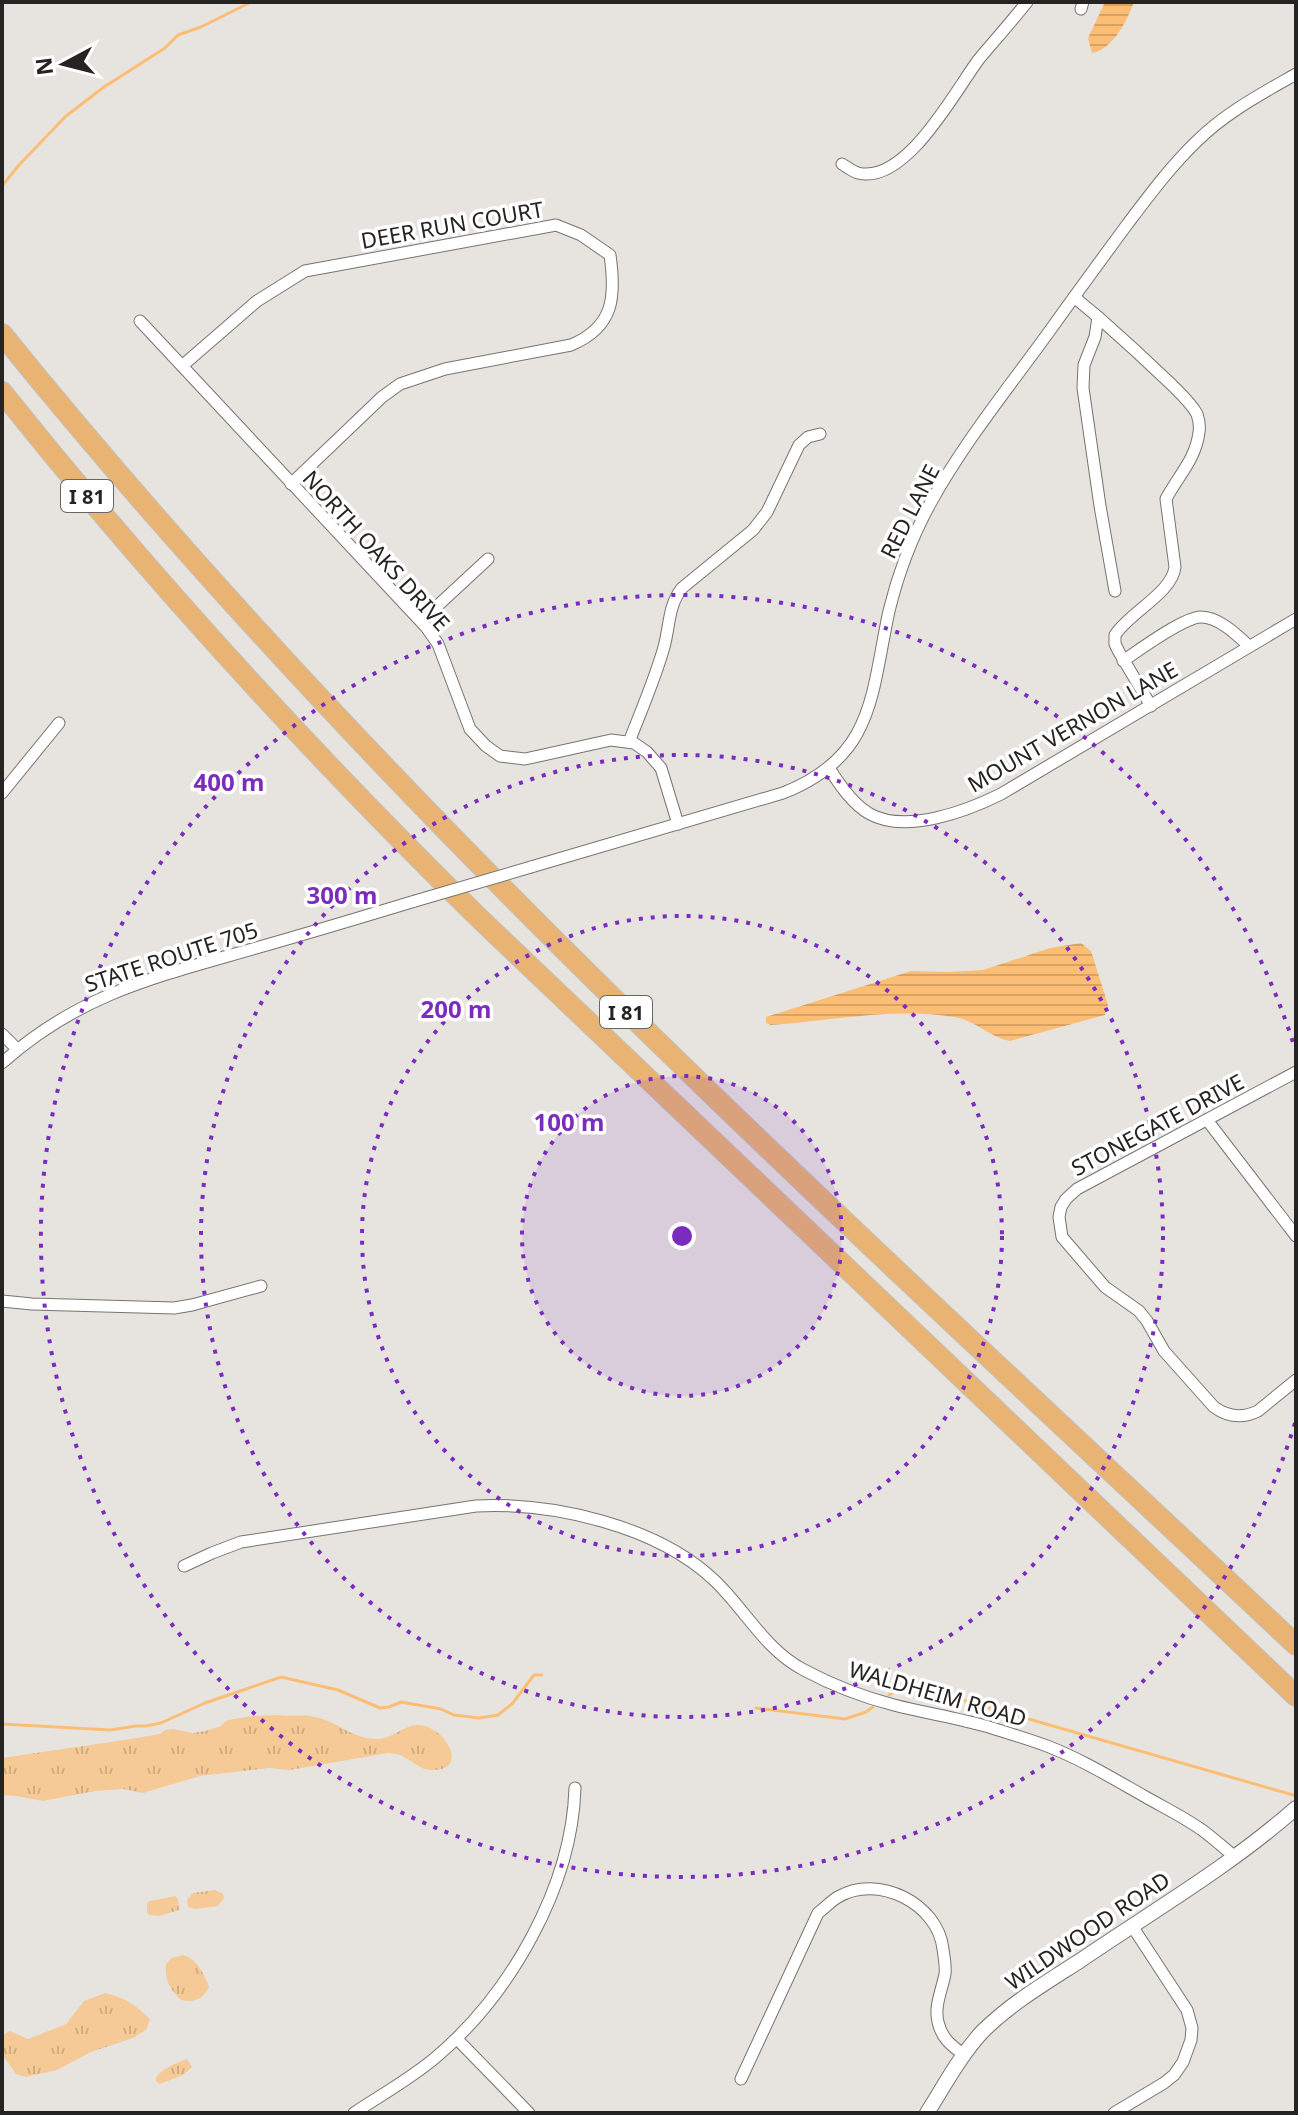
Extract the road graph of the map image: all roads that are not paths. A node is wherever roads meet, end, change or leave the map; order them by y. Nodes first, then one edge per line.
1 (1027, 2) edge
2 (1296, 74) edge
3 (842, 164) dead end
4 (1074, 297) junction
5 (1098, 317) junction
6 (140, 321) dead end
7 (2, 334) edge
8 (182, 366) junction
9 (2, 392) edge
10 (820, 434) dead end
11 (291, 484) junction
12 (488, 559) dead end
13 (1115, 591) dead end
14 (1296, 619) edge
15 (421, 621) junction
16 (1249, 646) junction
17 (1123, 661) junction
18 (1151, 706) junction
19 (59, 723) dead end
20 (629, 742) junction
21 (829, 768) junction
22 (2, 793) edge
23 (678, 824) junction
24 (531, 867) joint
25 (2, 1034) edge
26 (17, 1049) junction
27 (2, 1063) edge
28 (1296, 1072) edge
29 (1207, 1120) junction
30 (1296, 1236) edge
31 (261, 1286) dead end
32 (2, 1301) edge
33 (1296, 1380) edge
34 (184, 1566) dead end
35 (1296, 1645) edge
36 (1296, 1696) edge
37 (575, 1788) dead end
38 (1296, 1808) edge
39 (1235, 1857) junction
40 (1132, 1926) junction
41 (457, 2039) junction
42 (964, 2055) junction
43 (741, 2079) dead end
44 (354, 2113) edge
45 (529, 2113) edge
46 (927, 2113) edge
47 (1114, 2113) edge

1 - 3 street
2 - 4 street, RED LANE
4 - 5 street
4 - 21 street, RED LANE
5 - 13 street
5 - 17 street
6 - 8 street, NORTH OAKS DRIVE
7 - 35 highway, I 81
8 - 11 street, NORTH OAKS DRIVE
8 - 11 street, DEER RUN COURT
9 - 36 highway, I 81
10 - 20 street
11 - 15 street, NORTH OAKS DRIVE
12 - 15 street
14 - 16 street, MOUNT VERNON LANE
15 - 20 street, NORTH OAKS DRIVE
16 - 17 street
16 - 18 street, MOUNT VERNON LANE
17 - 18 street
18 - 21 street, MOUNT VERNON LANE
19 - 22 street
20 - 23 street
21 - 23 street, RED LANE
23 - 24 street, RED LANE
24 - 26 street, STATE ROUTE 705, bridge
25 - 26 street
26 - 27 street
28 - 29 street, STONEGATE DRIVE
29 - 30 street
29 - 33 street, STONEGATE DRIVE
31 - 32 street
34 - 39 street, WALDHEIM ROAD
37 - 41 street
38 - 39 street, WILDWOOD ROAD
39 - 40 street, WILDWOOD ROAD
40 - 42 street, WILDWOOD ROAD
40 - 47 street
41 - 44 street
41 - 45 street
42 - 43 street
42 - 46 street, WILDWOOD ROAD

